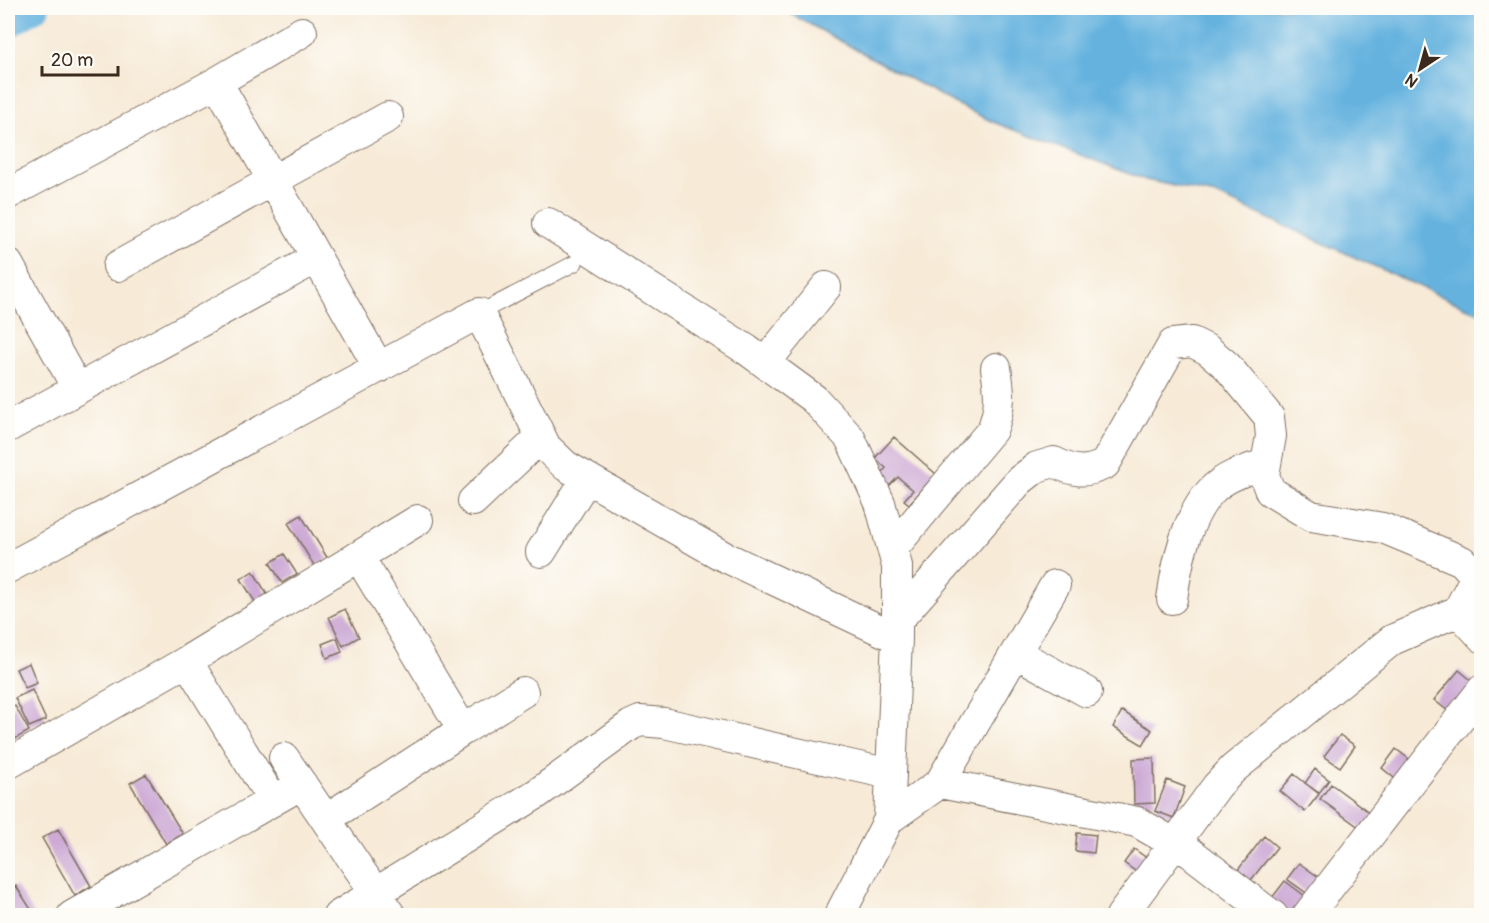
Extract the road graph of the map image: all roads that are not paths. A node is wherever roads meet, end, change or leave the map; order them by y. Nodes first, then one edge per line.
1 (302, 32) dead end
2 (217, 82) junction
3 (388, 117) dead end
4 (272, 180) junction
5 (8, 194) edge
6 (548, 223) dead end
7 (315, 259) junction
8 (575, 263) dead end
9 (8, 264) edge
10 (118, 266) dead end
11 (826, 287) dead end
12 (479, 313) junction
13 (765, 363) junction
14 (379, 368) junction
15 (996, 368) dead end
16 (77, 388) junction
17 (8, 427) edge
18 (541, 437) junction
19 (1265, 464) junction
20 (587, 478) junction
21 (473, 501) dead end
22 (418, 520) dead end
23 (893, 548) junction
24 (541, 552) dead end
25 (359, 557) junction
26 (8, 568) edge
27 (1055, 585) dead end
28 (1172, 599) dead end
29 (1458, 611) junction
30 (897, 630) junction
31 (1482, 637) edge
32 (1016, 653) junction
33 (187, 661) junction
34 (1482, 690) edge
35 (523, 692) dead end
36 (1087, 692) dead end
37 (463, 730) junction
38 (284, 758) dead end
39 (8, 764) edge
40 (890, 774) junction
41 (940, 783) junction
42 (302, 784) junction
43 (273, 801) junction
44 (326, 819) junction
45 (889, 819) junction
46 (1174, 844) junction
47 (383, 904) edge
48 (72, 915) edge
49 (338, 915) edge
50 (839, 915) edge
51 (1121, 915) edge
52 (1273, 915) edge
53 (1307, 915) edge

1 - 2 street
2 - 4 street
2 - 5 street
3 - 4 street
4 - 7 street
4 - 10 street
6 - 13 street
7 - 14 street
7 - 16 street
8 - 12 lane
9 - 16 street
11 - 13 street
12 - 14 street
12 - 18 street
13 - 23 street
14 - 26 street
15 - 23 street
16 - 17 street
18 - 20 street
18 - 21 street
19 - 28 street
19 - 29 street
19 - 30 street
20 - 24 street
20 - 30 street
22 - 25 street
23 - 30 street
25 - 33 street
25 - 37 street
27 - 32 street
29 - 31 street
29 - 46 street
30 - 40 street
32 - 36 street
32 - 41 street
33 - 39 street
33 - 43 street
34 - 53 street
35 - 37 street
37 - 44 street
38 - 42 street
40 - 45 street
40 - 47 street
41 - 45 street
41 - 46 street
42 - 43 street
42 - 44 street
43 - 48 street
44 - 47 street
45 - 50 street
46 - 51 street
46 - 52 street
47 - 49 street

